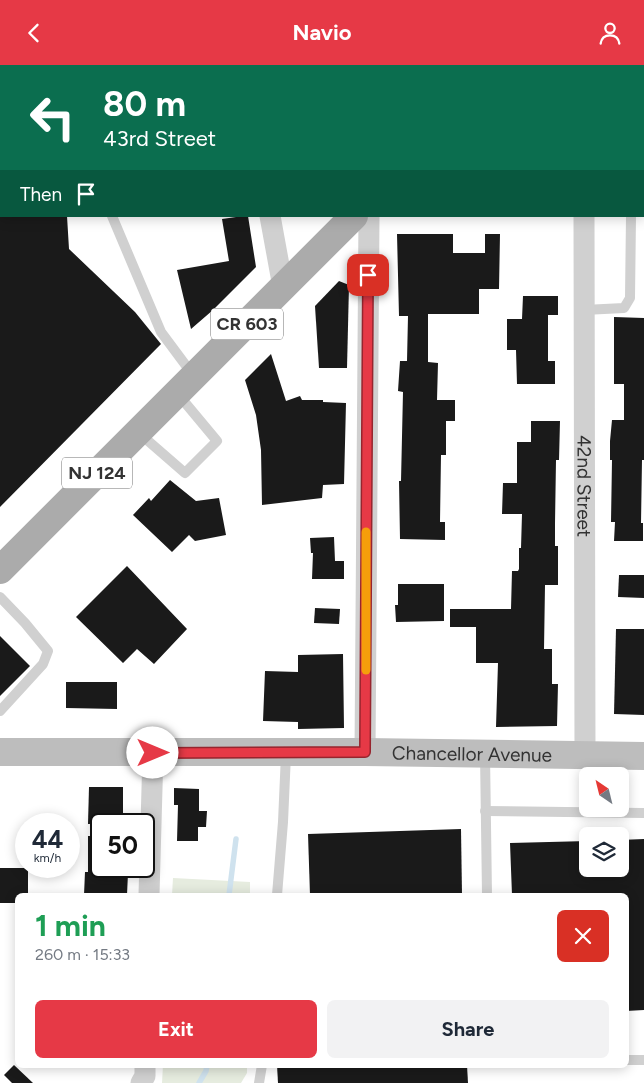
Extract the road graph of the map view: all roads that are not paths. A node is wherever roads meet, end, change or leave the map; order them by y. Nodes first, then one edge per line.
1 (112, 217) edge
2 (270, 217) edge
3 (353, 217) edge
4 (369, 217) edge
5 (584, 217) edge
6 (631, 217) edge
7 (283, 287) junction
8 (584, 310) junction
9 (194, 377) junction
10 (138, 432) junction
11 (0, 570) edge
12 (0, 597) edge
13 (0, 711) edge
14 (0, 752) edge
15 (365, 752) junction
16 (153, 753) junction
17 (286, 753) junction
18 (485, 754) junction
19 (586, 755) junction
20 (644, 756) edge
21 (485, 811) junction
22 (643, 813) edge
23 (149, 893) edge
24 (277, 893) edge
25 (487, 893) edge
26 (644, 1059) edge
27 (629, 1060) edge
28 (145, 1068) edge
29 (262, 1068) edge
30 (141, 1083) edge
31 (259, 1083) edge

1 - 9 lane
2 - 7 street
3 - 7 main road, CR 603
4 - 15 street
5 - 8 street, 42nd Street
6 - 8 lane
7 - 9 main road, CR 603
8 - 19 street, 42nd Street
9 - 10 main road, NJ 124
9 - 10 lane
10 - 11 main road, NJ 124
12 - 13 lane
14 - 16 main road, Chancellor Avenue
15 - 17 main road, Chancellor Avenue
15 - 18 main road, Chancellor Avenue
16 - 17 main road, Chancellor Avenue
16 - 23 street
17 - 24 lane
18 - 19 main road, Chancellor Avenue
18 - 21 lane
19 - 20 main road, Chancellor Avenue
21 - 22 lane
21 - 25 lane
26 - 27 lane
28 - 30 street
29 - 31 lane

